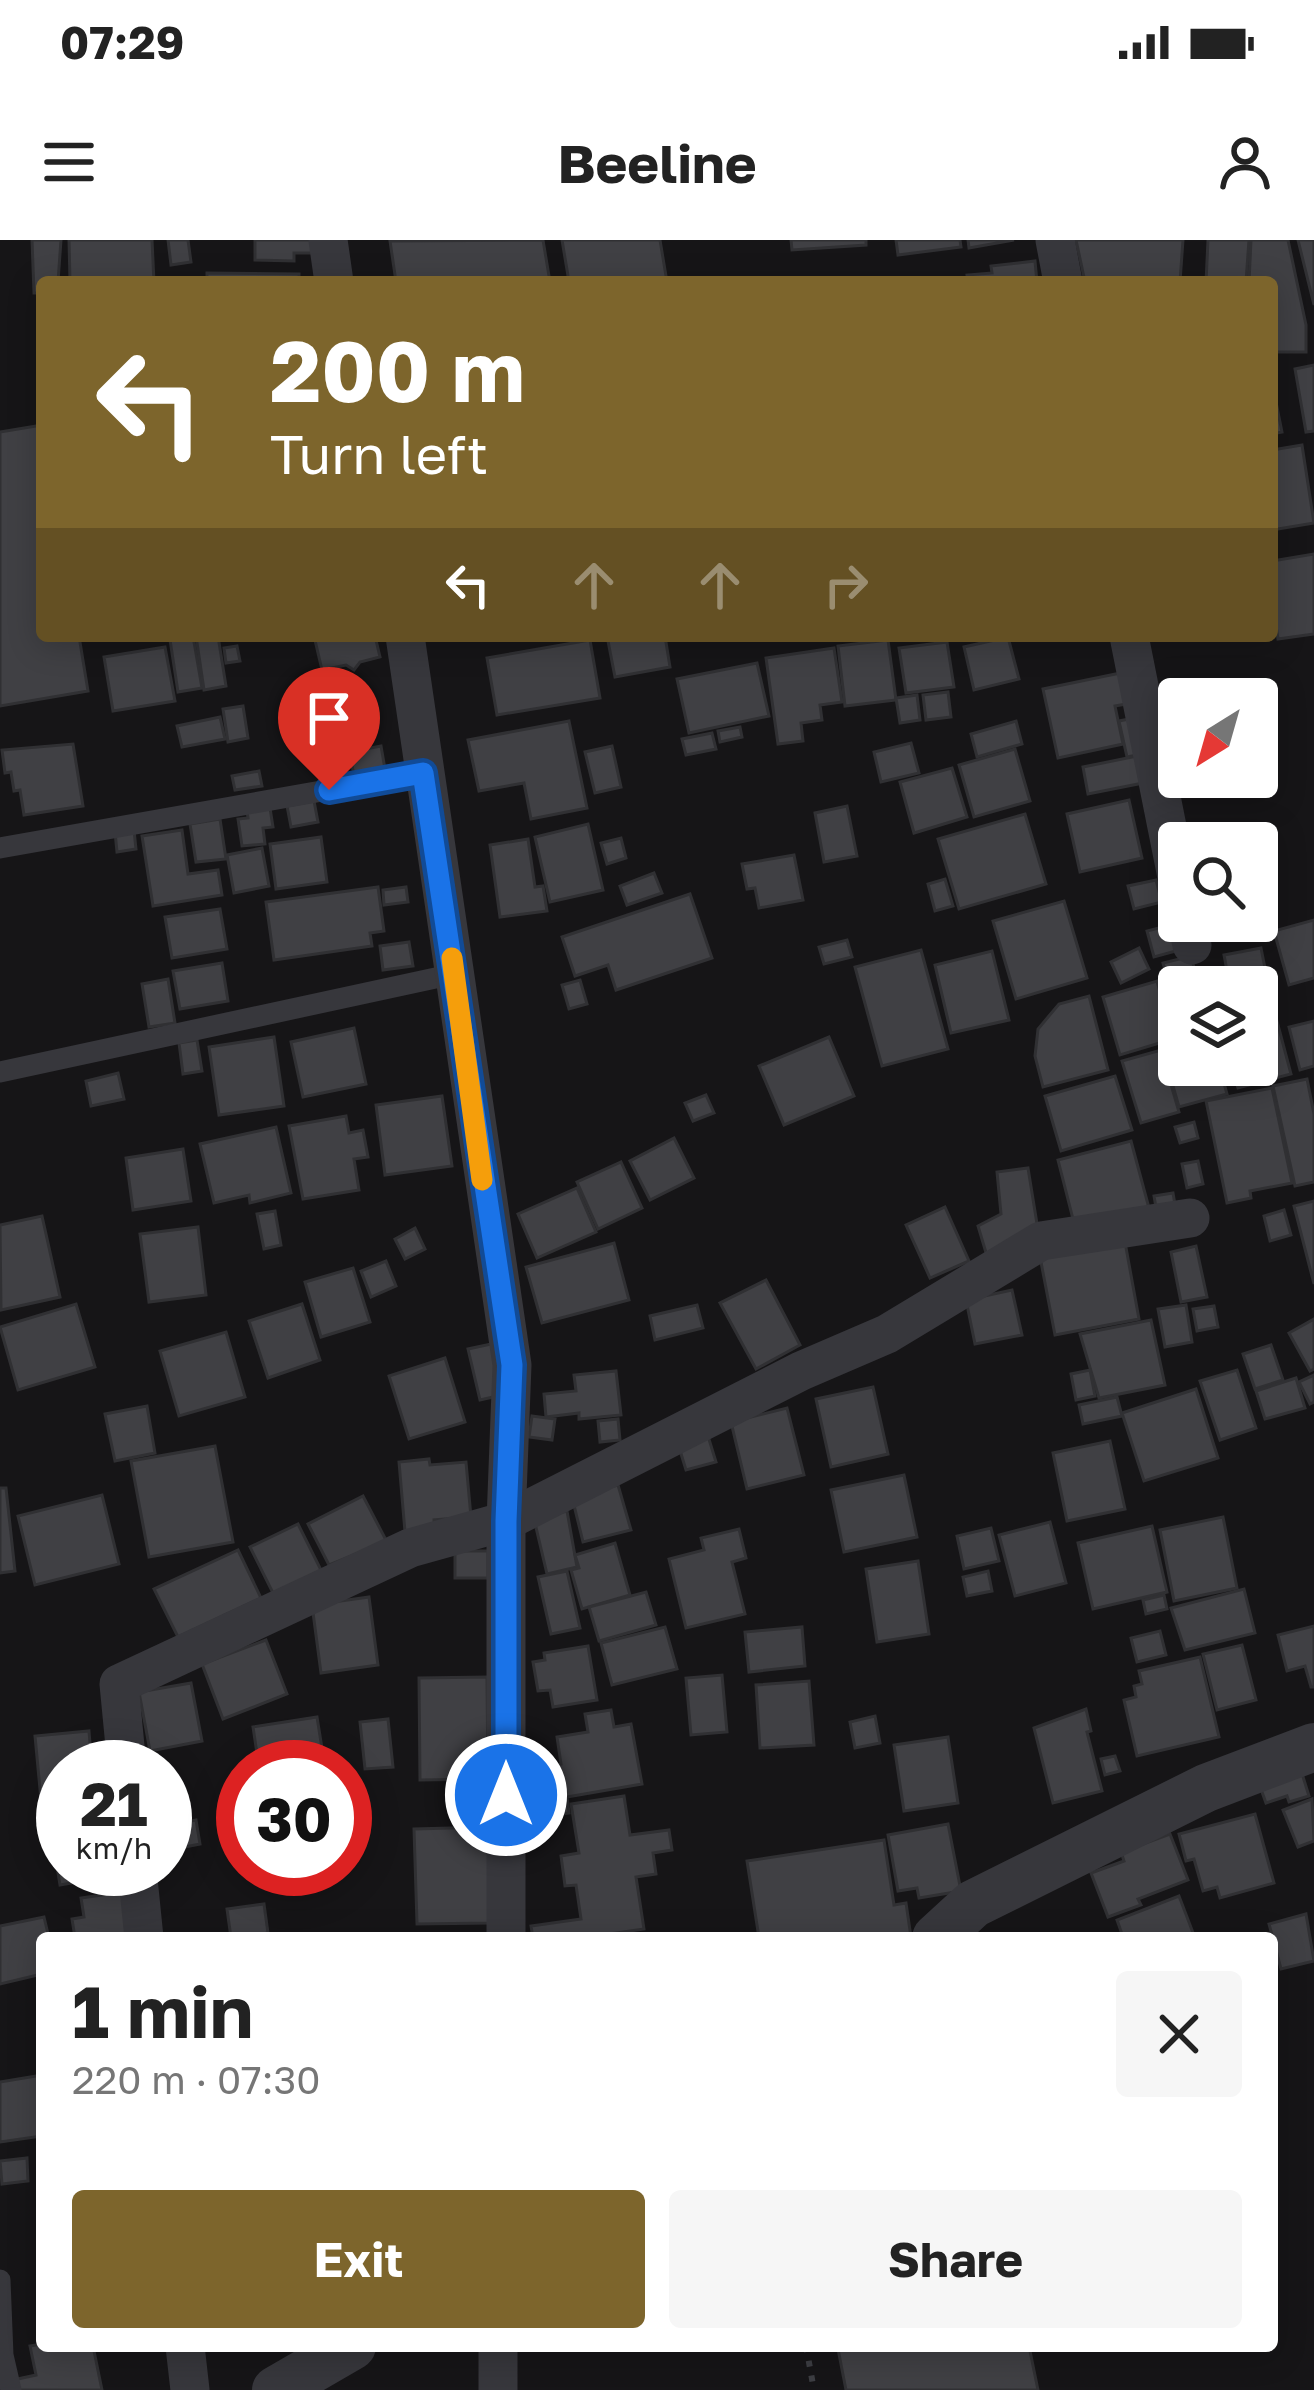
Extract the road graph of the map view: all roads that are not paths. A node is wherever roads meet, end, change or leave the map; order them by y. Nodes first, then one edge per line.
1 (328, 240) edge
2 (1055, 240) edge
3 (333, 276) edge
4 (1062, 276) edge
5 (406, 642) edge
6 (1130, 642) edge
7 (423, 773) junction
8 (1166, 822) edge
9 (0, 848) edge
10 (454, 974) junction
11 (0, 1072) edge
12 (1190, 1219) dead end
13 (506, 1521) junction
14 (124, 1740) edge
15 (1314, 1747) edge
16 (140, 1896) edge
17 (143, 1932) edge
18 (506, 1932) edge
19 (943, 1932) edge
20 (0, 2280) edge
21 (186, 2352) edge
22 (342, 2352) edge
23 (498, 2352) edge
24 (10, 2390) edge
25 (190, 2390) edge
26 (276, 2390) edge
27 (498, 2390) edge

1 - 3 street
2 - 4 street
5 - 7 street
6 - 8 street
7 - 9 lane
7 - 10 street
10 - 11 lane
10 - 13 street
12 - 13 street
13 - 14 street
13 - 18 street
15 - 19 street
16 - 17 street
20 - 24 lane
21 - 25 street
22 - 26 street
23 - 27 street

